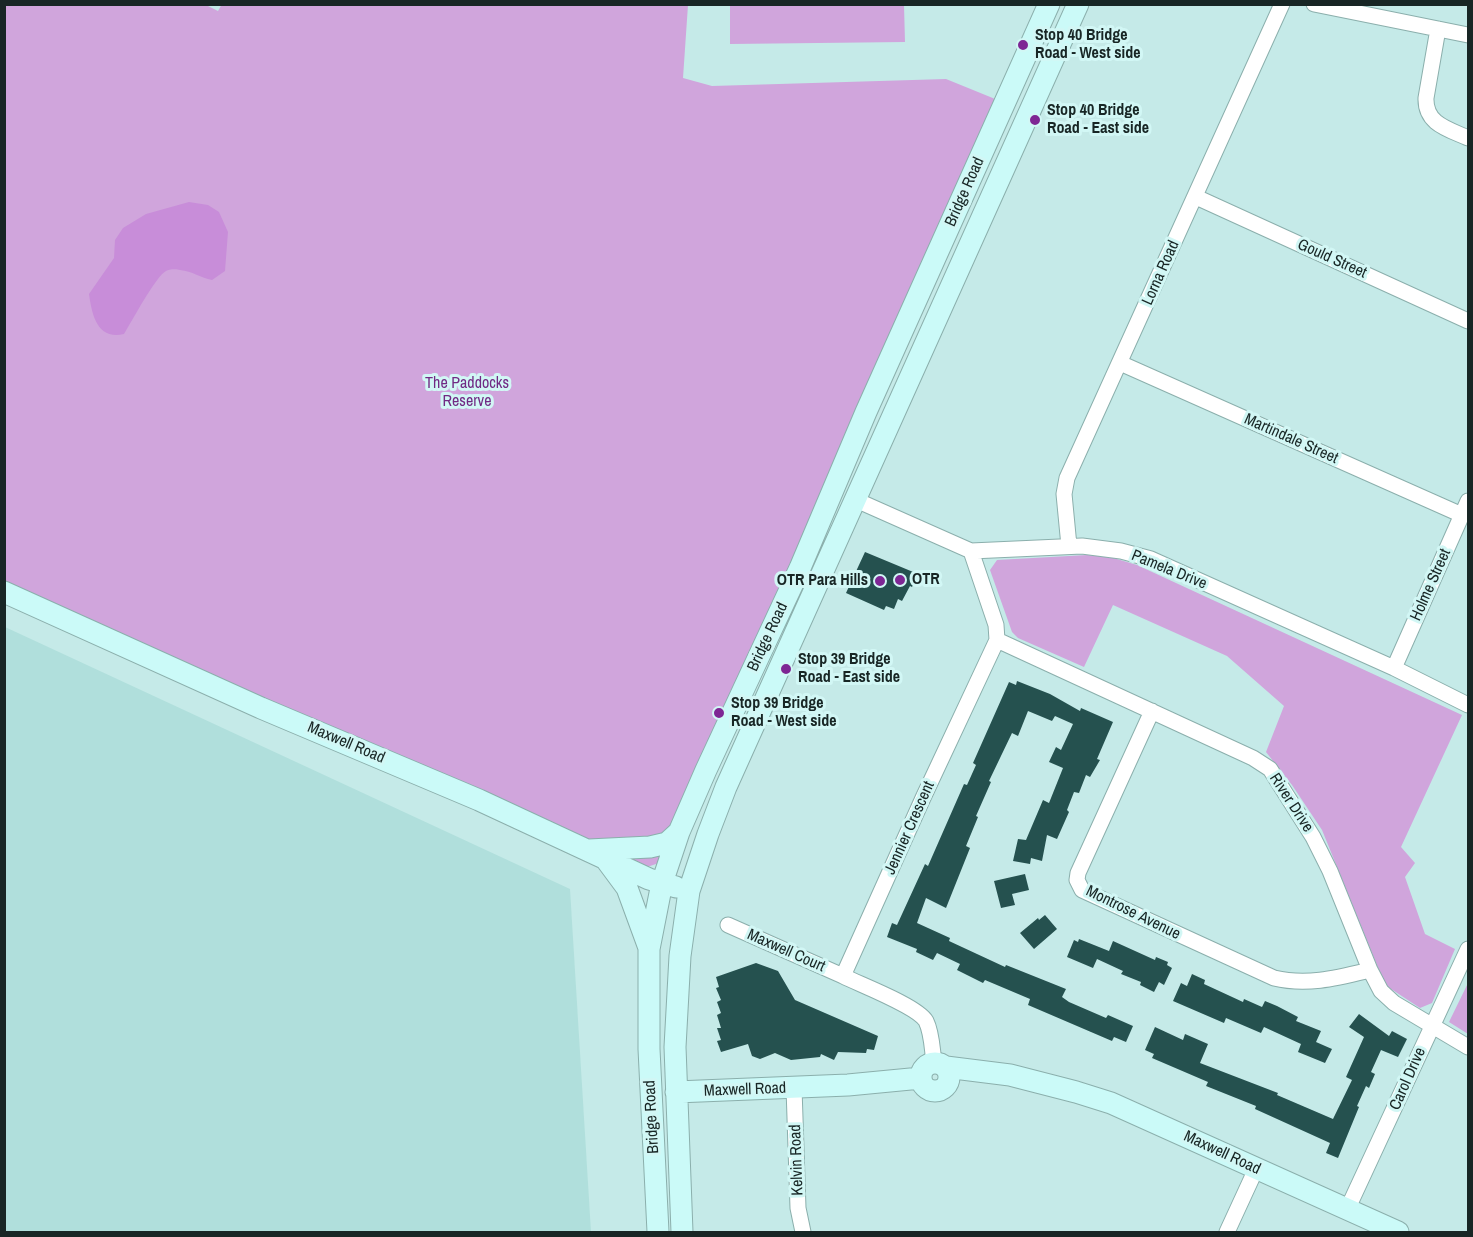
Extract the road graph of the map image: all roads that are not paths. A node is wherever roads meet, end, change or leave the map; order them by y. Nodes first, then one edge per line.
1 (1049, 4) edge
2 (1078, 4) edge
3 (1282, 4) edge
4 (1314, 4) edge
5 (1438, 29) junction
6 (1468, 35) edge
7 (1468, 138) edge
8 (1196, 197) junction
9 (1468, 321) edge
10 (1120, 363) junction
11 (834, 491) junction
12 (856, 500) junction
13 (1465, 508) edge
14 (1069, 546) junction
15 (971, 552) junction
16 (4, 592) edge
17 (997, 640) junction
18 (1394, 668) junction
19 (1468, 705) edge
20 (1152, 711) junction
21 (679, 832) junction
22 (597, 855) junction
23 (662, 883) junction
24 (689, 891) junction
25 (729, 925) dead end
26 (1468, 948) edge
27 (649, 949) junction
28 (1370, 970) junction
29 (843, 976) junction
30 (1432, 1025) junction
31 (1468, 1047) edge
32 (938, 1072) junction
33 (794, 1088) junction
34 (676, 1092) junction
35 (652, 1109) junction
36 (1256, 1169) junction
37 (1347, 1210) junction
38 (658, 1233) edge
39 (682, 1233) edge
40 (803, 1233) edge
41 (1227, 1233) edge
42 (1398, 1233) edge

1 - 11 main road, Bridge Road
2 - 12 main road, Bridge Road
3 - 8 street, Lorna Road
4 - 5 street
5 - 6 street
5 - 7 street
8 - 9 street, Gould Street
8 - 10 street, Lorna Road
10 - 13 street, Martindale Street
10 - 14 street, Lorna Road
11 - 12 main road
11 - 21 main road, Bridge Road
12 - 15 street, Pamela Drive
12 - 24 main road, Bridge Road
13 - 18 street, Holme Street
14 - 15 street, Pamela Drive
14 - 18 street, Pamela Drive
15 - 17 street
16 - 22 main road, Maxwell Road
17 - 20 street, River Drive
17 - 29 street, Jennier Crescent
18 - 19 street, Pamela Drive
20 - 28 street, River Drive
20 - 28 street, Montrose Avenue
21 - 22 main road
21 - 23 main road, Bridge Road
22 - 23 main road, Maxwell Road
22 - 27 main road
23 - 24 main road, Maxwell Road
23 - 27 main road, Bridge Road
24 - 34 main road, Bridge Road
25 - 29 street, Maxwell Court
26 - 30 street, Carol Drive
27 - 35 main road, Bridge Road
28 - 30 street, River Drive
29 - 32 street
30 - 31 street, River Drive
30 - 37 street, Carol Drive
32 - 33 main road, Maxwell Road
32 - 36 main road, Maxwell Road
33 - 34 main road, Maxwell Road
33 - 40 street, Kelvin Road
34 - 35 main road
34 - 39 main road, Bridge Road
35 - 38 main road, Bridge Road
36 - 37 main road, Maxwell Road
36 - 41 street
37 - 42 main road, Maxwell Road

